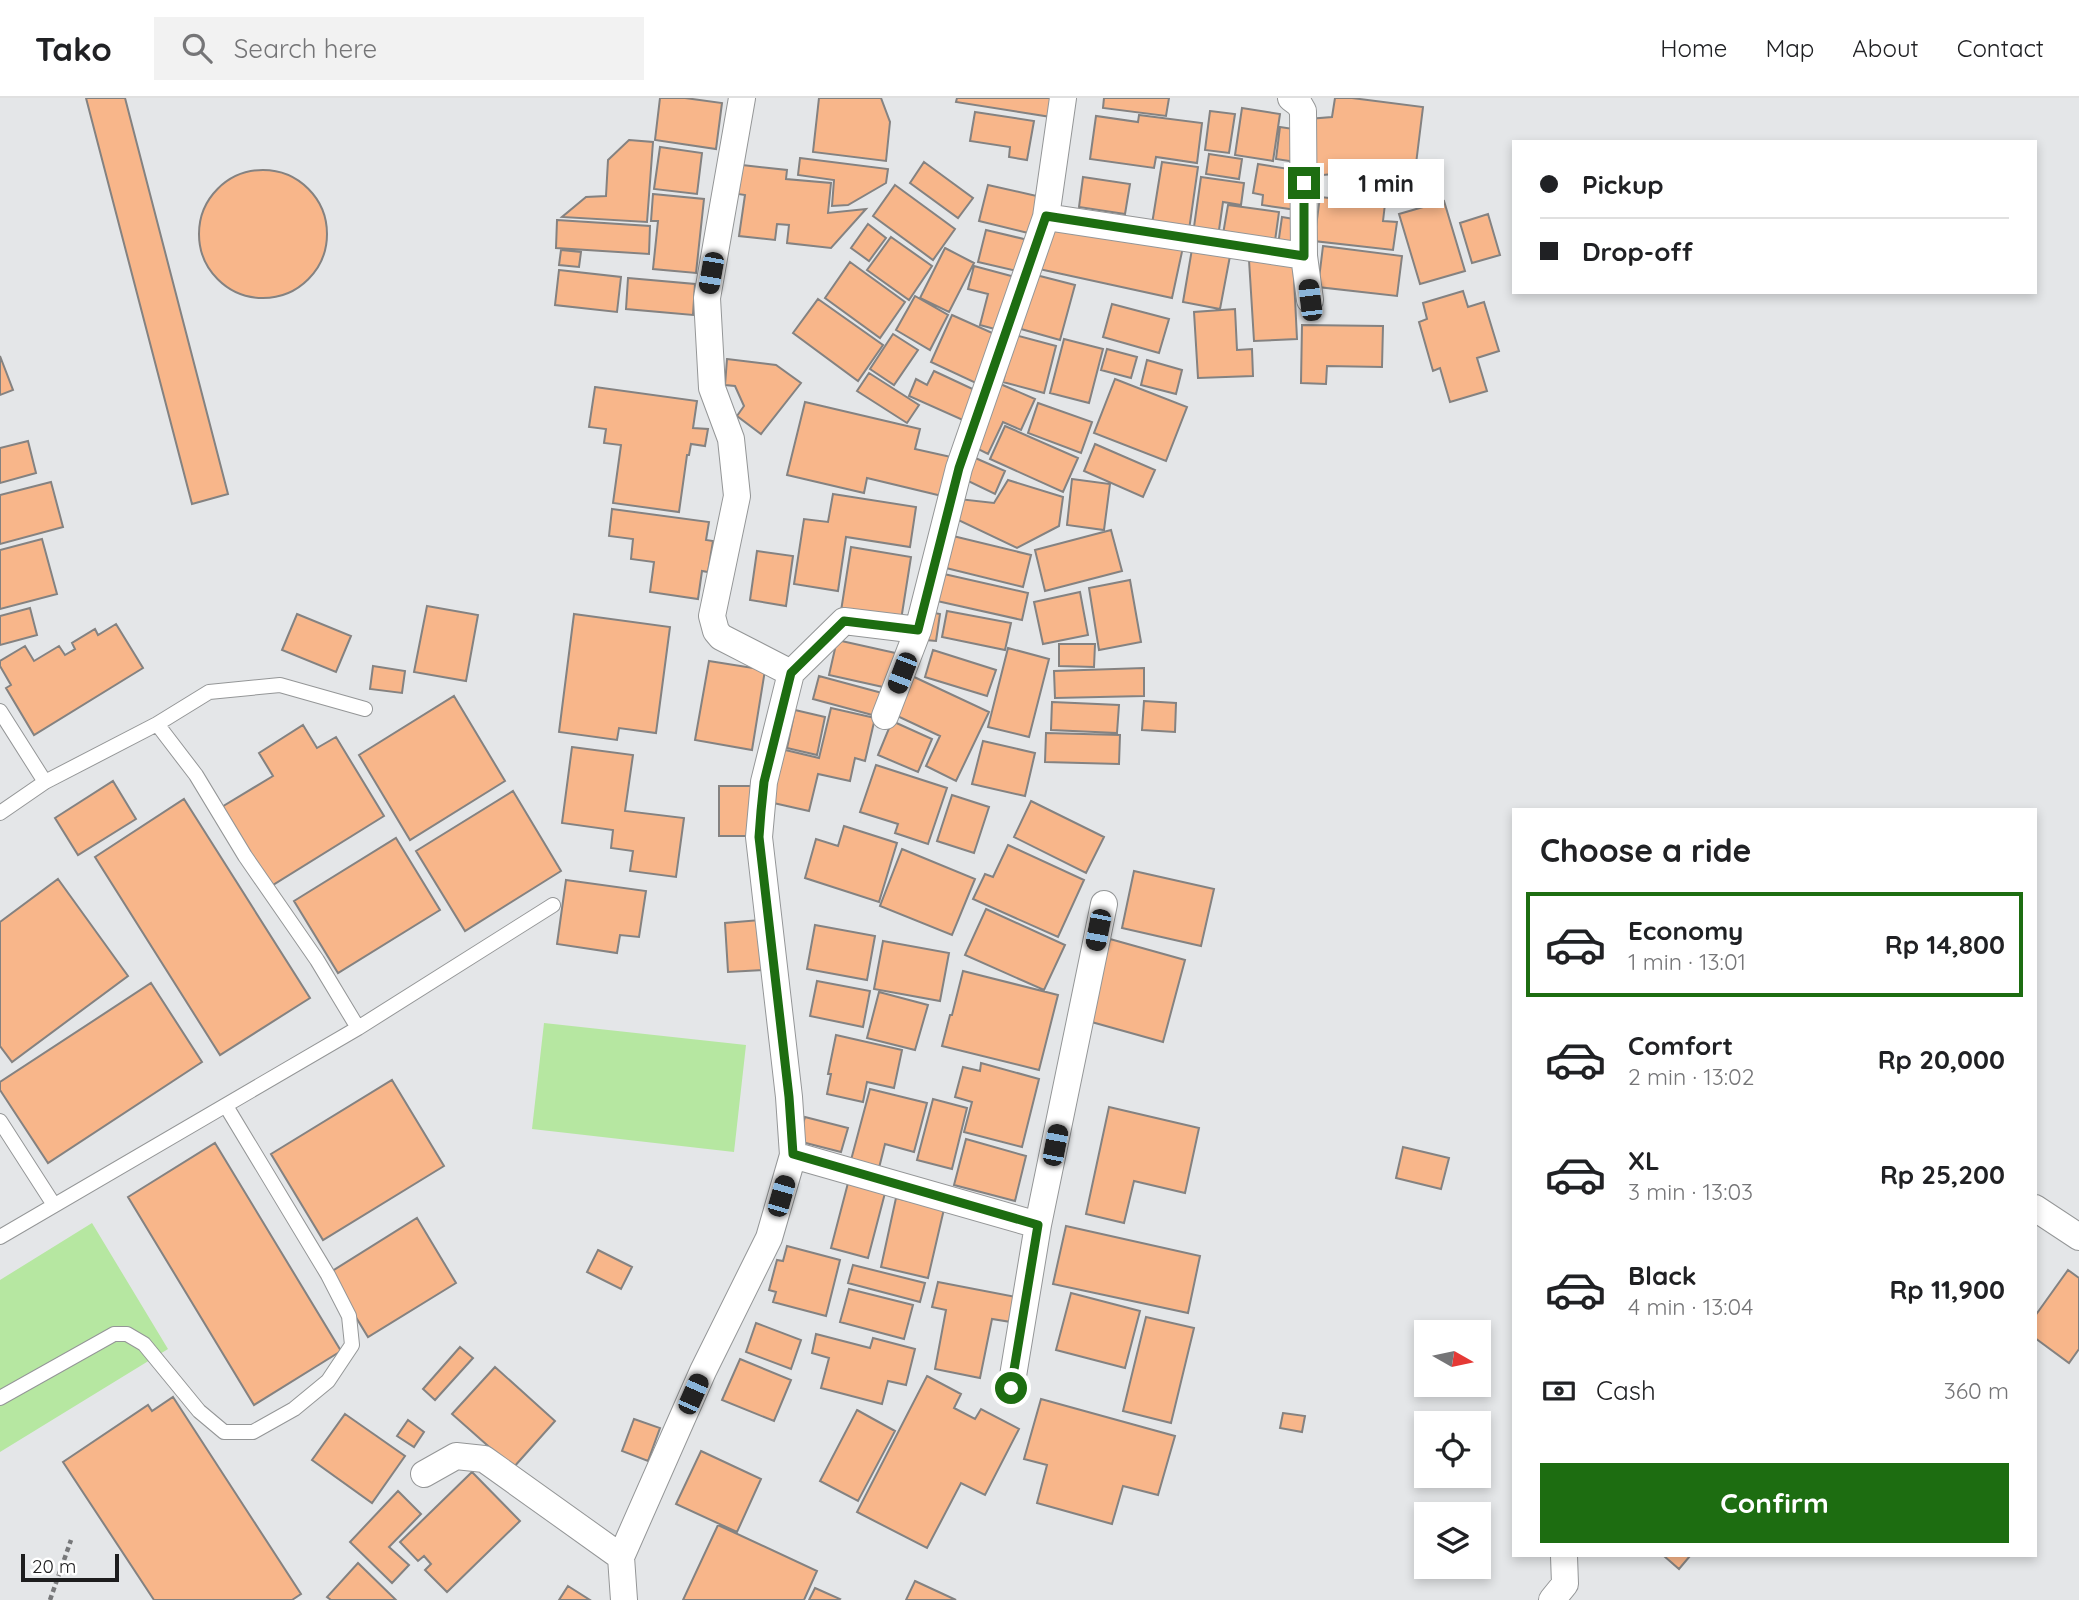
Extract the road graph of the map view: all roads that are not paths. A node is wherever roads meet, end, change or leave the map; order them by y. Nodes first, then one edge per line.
1 (741, 98) edge
2 (1063, 98) edge
3 (1291, 98) edge
4 (1046, 216) junction
5 (1304, 256) junction
6 (1310, 300) dead end
7 (918, 630) junction
8 (791, 673) junction
9 (365, 709) dead end
10 (0, 711) edge
11 (886, 716) dead end
12 (157, 724) junction
13 (45, 782) junction
14 (0, 813) edge
15 (1104, 904) dead end
16 (553, 905) dead end
17 (358, 1028) junction
18 (226, 1106) junction
19 (0, 1121) edge
20 (793, 1154) junction
21 (54, 1205) junction
22 (2037, 1209) edge
23 (1038, 1225) junction
24 (0, 1237) edge
25 (2079, 1237) edge
26 (1011, 1388) dead end
27 (0, 1398) edge
28 (424, 1474) dead end
29 (621, 1557) junction
30 (1564, 1557) edge
31 (624, 1600) edge
32 (1552, 1600) edge

1 - 8 street
2 - 4 street
3 - 5 street
4 - 5 street
4 - 7 street
5 - 6 street
7 - 8 street
7 - 11 street
8 - 20 street
9 - 12 lane
10 - 13 lane
12 - 13 lane
12 - 17 lane
13 - 14 lane
15 - 23 street
16 - 17 lane
17 - 18 lane
18 - 21 lane
18 - 27 lane
19 - 21 lane
20 - 23 street
20 - 29 street
21 - 24 lane
22 - 25 street
23 - 26 street
28 - 29 street
29 - 31 street
30 - 32 street

